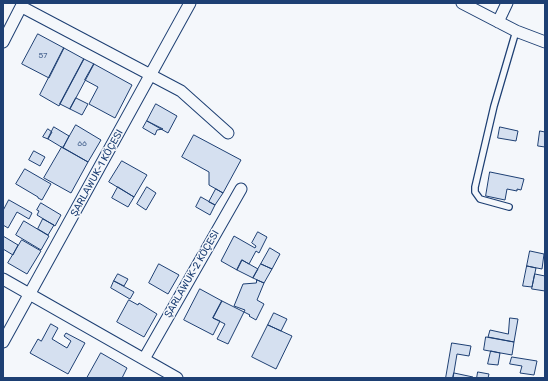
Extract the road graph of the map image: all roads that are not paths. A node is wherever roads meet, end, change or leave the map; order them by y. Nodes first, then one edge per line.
1 (190, 3) edge
2 (462, 3) edge
3 (507, 3) edge
4 (22, 5) edge
5 (498, 22) junction
6 (516, 31) junction
7 (3, 42) edge
8 (545, 42) edge
9 (151, 74) junction
10 (228, 133) dead end
11 (241, 189) dead end
12 (509, 206) dead end
13 (3, 279) edge
14 (31, 294) junction
15 (3, 342) edge
16 (144, 359) junction
17 (177, 378) edge

1 - 9 street, ŞARLAWUK-1 KÖÇESI
2 - 5 street
3 - 5 street
4 - 7 street
4 - 9 street
5 - 6 street
6 - 8 street
6 - 12 lane
9 - 10 street
9 - 14 street, ŞARLAWUK-1 KÖÇESI
11 - 16 street, ŞARLAWUK-2 KÖÇESI
13 - 14 street
14 - 15 street, ŞARLAWUK-1 KÖÇESI
14 - 16 street
16 - 17 street

